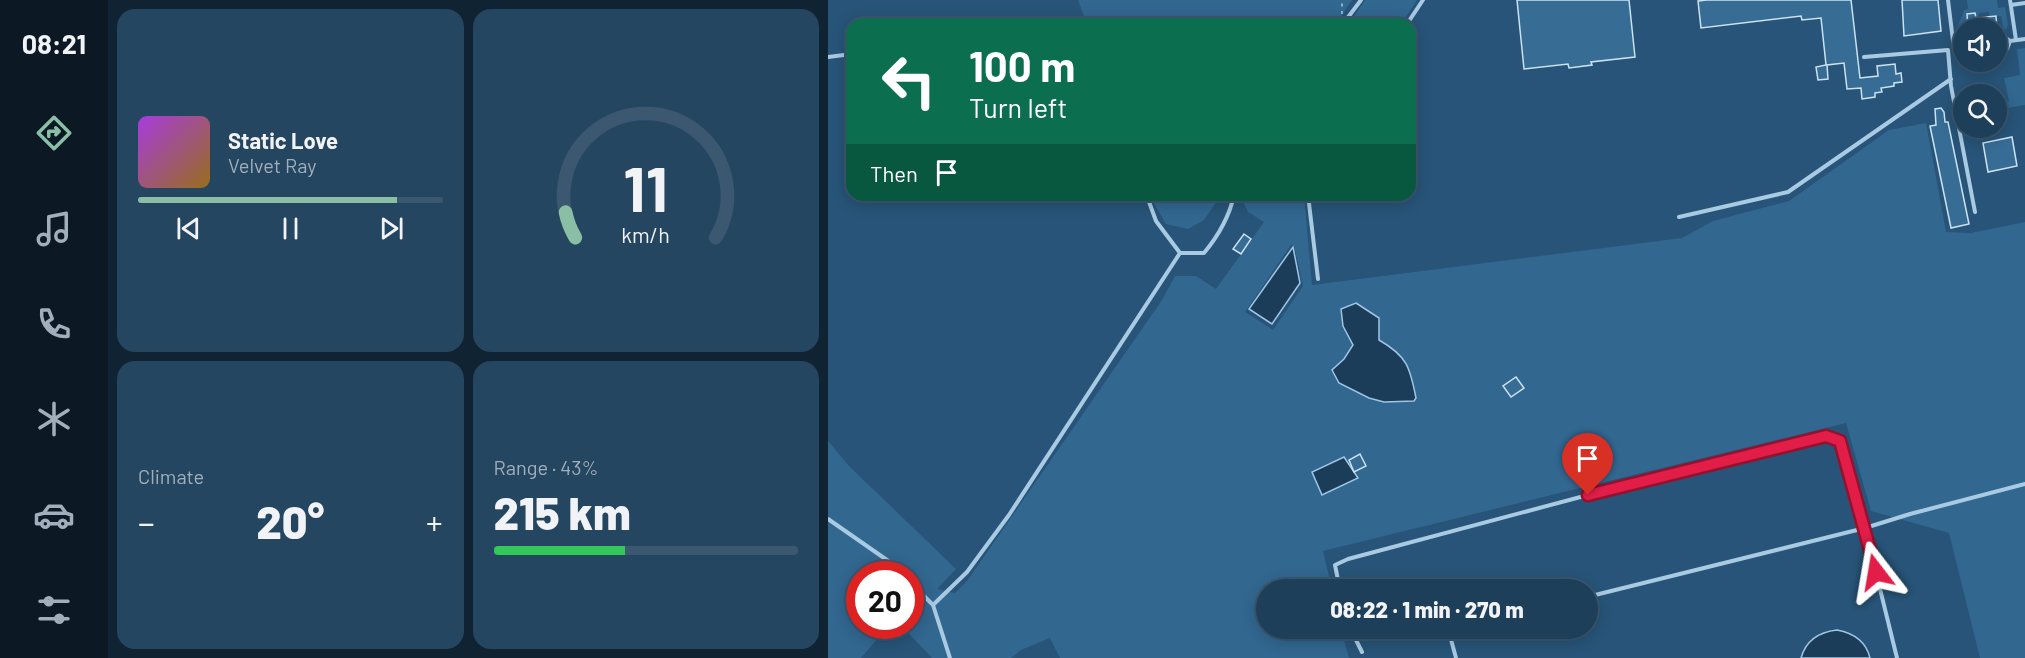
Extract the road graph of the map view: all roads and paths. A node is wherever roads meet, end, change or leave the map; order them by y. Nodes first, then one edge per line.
1 (1342, 0) edge
2 (1361, 0) edge
3 (1423, 0) edge
4 (1948, 0) edge
5 (2011, 2) edge
6 (2025, 3) edge
7 (1342, 18) edge
8 (1348, 18) edge
9 (1411, 18) edge
10 (1953, 20) edge
11 (2007, 39) edge
12 (2025, 39) edge
13 (2016, 40) junction
14 (2010, 41) junction
15 (2007, 49) edge
16 (1948, 50) junction
17 (1953, 50) edge
18 (846, 55) edge
19 (828, 57) edge
20 (1864, 57) dead end
21 (1951, 79) junction
22 (1149, 201) edge
23 (1233, 201) edge
24 (1309, 201) edge
25 (1975, 212) dead end
26 (1678, 217) dead end
27 (1180, 253) junction
28 (1318, 279) dead end
29 (2025, 484) edge
30 (828, 519) edge
31 (1865, 528) junction
32 (888, 561) edge
33 (1338, 579) edge
34 (1598, 594) edge
35 (924, 597) edge
36 (933, 606) junction
37 (1356, 639) edge
38 (1451, 639) edge
39 (1362, 652) dead end
40 (950, 658) edge
41 (1456, 658) edge
42 (1897, 658) edge

1 - 7 path
2 - 8 lane
3 - 9 lane
4 - 10 lane
5 - 6 lane
5 - 13 lane
11 - 14 lane
12 - 13 lane
13 - 14 lane
14 - 15 lane
16 - 17 lane
16 - 20 lane
16 - 21 lane
18 - 19 lane
21 - 25 lane
21 - 26 lane
22 - 27 lane
23 - 27 lane
24 - 28 lane
27 - 36 lane
29 - 31 lane
30 - 32 lane
31 - 33 lane
31 - 34 lane
31 - 42 lane
35 - 36 lane
36 - 40 lane
37 - 39 lane
38 - 41 lane

